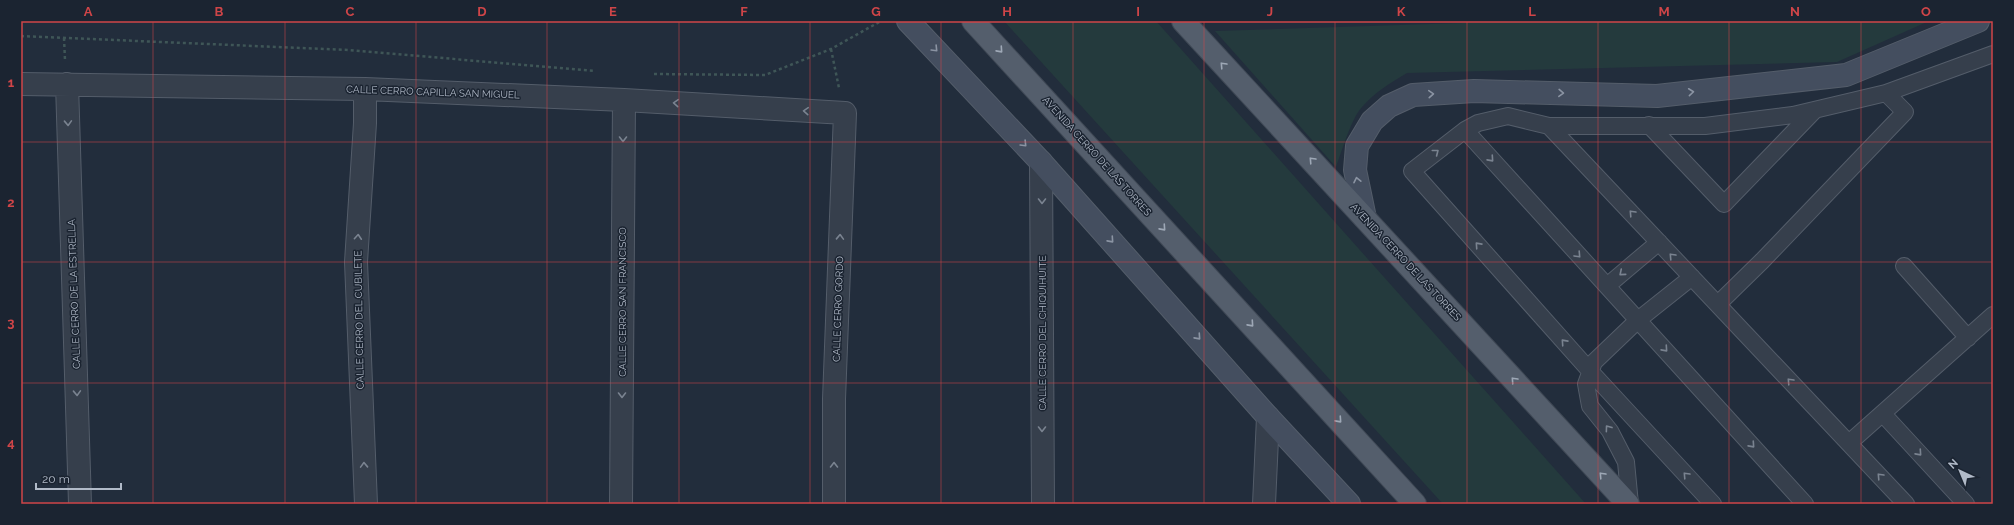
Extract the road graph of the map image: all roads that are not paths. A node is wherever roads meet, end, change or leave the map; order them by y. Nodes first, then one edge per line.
1 (908, 21) edge
2 (974, 21) edge
3 (1183, 21) edge
4 (1978, 21) edge
5 (1993, 54) edge
6 (21, 84) edge
7 (67, 84) junction
8 (365, 89) junction
9 (1886, 93) junction
10 (624, 100) junction
11 (1814, 111) junction
12 (845, 113) joint
13 (1549, 126) junction
14 (1649, 126) junction
15 (1465, 130) junction
16 (1042, 162) junction
17 (1365, 218) junction
18 (1659, 242) junction
19 (1904, 266) dead end
20 (1692, 277) junction
21 (1607, 286) junction
22 (1718, 304) junction
23 (1993, 315) edge
24 (1638, 320) junction
25 (1968, 338) junction
26 (1590, 371) junction
27 (1883, 414) junction
28 (1268, 417) junction
29 (1849, 443) junction
30 (80, 504) edge
31 (366, 504) edge
32 (621, 504) edge
33 (834, 504) edge
34 (1043, 504) edge
35 (1264, 504) edge
36 (1349, 504) edge
37 (1415, 504) edge
38 (1629, 504) edge
39 (1712, 504) edge
40 (1805, 504) edge
41 (1906, 504) edge
42 (1966, 504) edge

1 -> 16 street
2 -> 37 main road, AVENIDA CERRO DE LAS TORRES
17 -> 3 main road, AVENIDA CERRO DE LAS TORRES
17 -> 4 street
5 - 9 lane
6 - 7 street, CALLE CERRO CAPILLA SAN MIGUEL
7 - 8 street, CALLE CERRO CAPILLA SAN MIGUEL
7 -> 30 street, CALLE CERRO DE LA ESTRELLA
8 - 10 street, CALLE CERRO CAPILLA SAN MIGUEL
31 -> 8 street, CALLE CERRO DEL CUBILETE
9 - 11 lane
9 - 22 lane
12 -> 10 street, CALLE CERRO CAPILLA SAN MIGUEL
10 -> 32 street, CALLE CERRO SAN FRANCISCO
11 - 14 lane
11 - 14 lane
33 -> 12 street, CALLE CERRO GORDO
13 - 14 lane
13 - 15 lane
18 -> 13 lane
15 -> 21 lane
26 -> 15 lane
16 -> 28 street
16 -> 34 street, CALLE CERRO DEL CHIQUIHUITE
38 -> 17 main road, AVENIDA CERRO DE LAS TORRES
20 -> 18 lane
18 -> 21 lane
19 - 25 lane
20 - 22 lane
20 - 24 lane
21 - 24 lane
29 -> 22 lane
23 - 25 lane
24 - 26 lane
24 -> 40 lane
25 - 27 lane
38 -> 26 lane
39 -> 26 lane
27 - 29 lane
27 -> 42 lane
28 - 35 street
28 - 36 street
41 -> 29 lane

